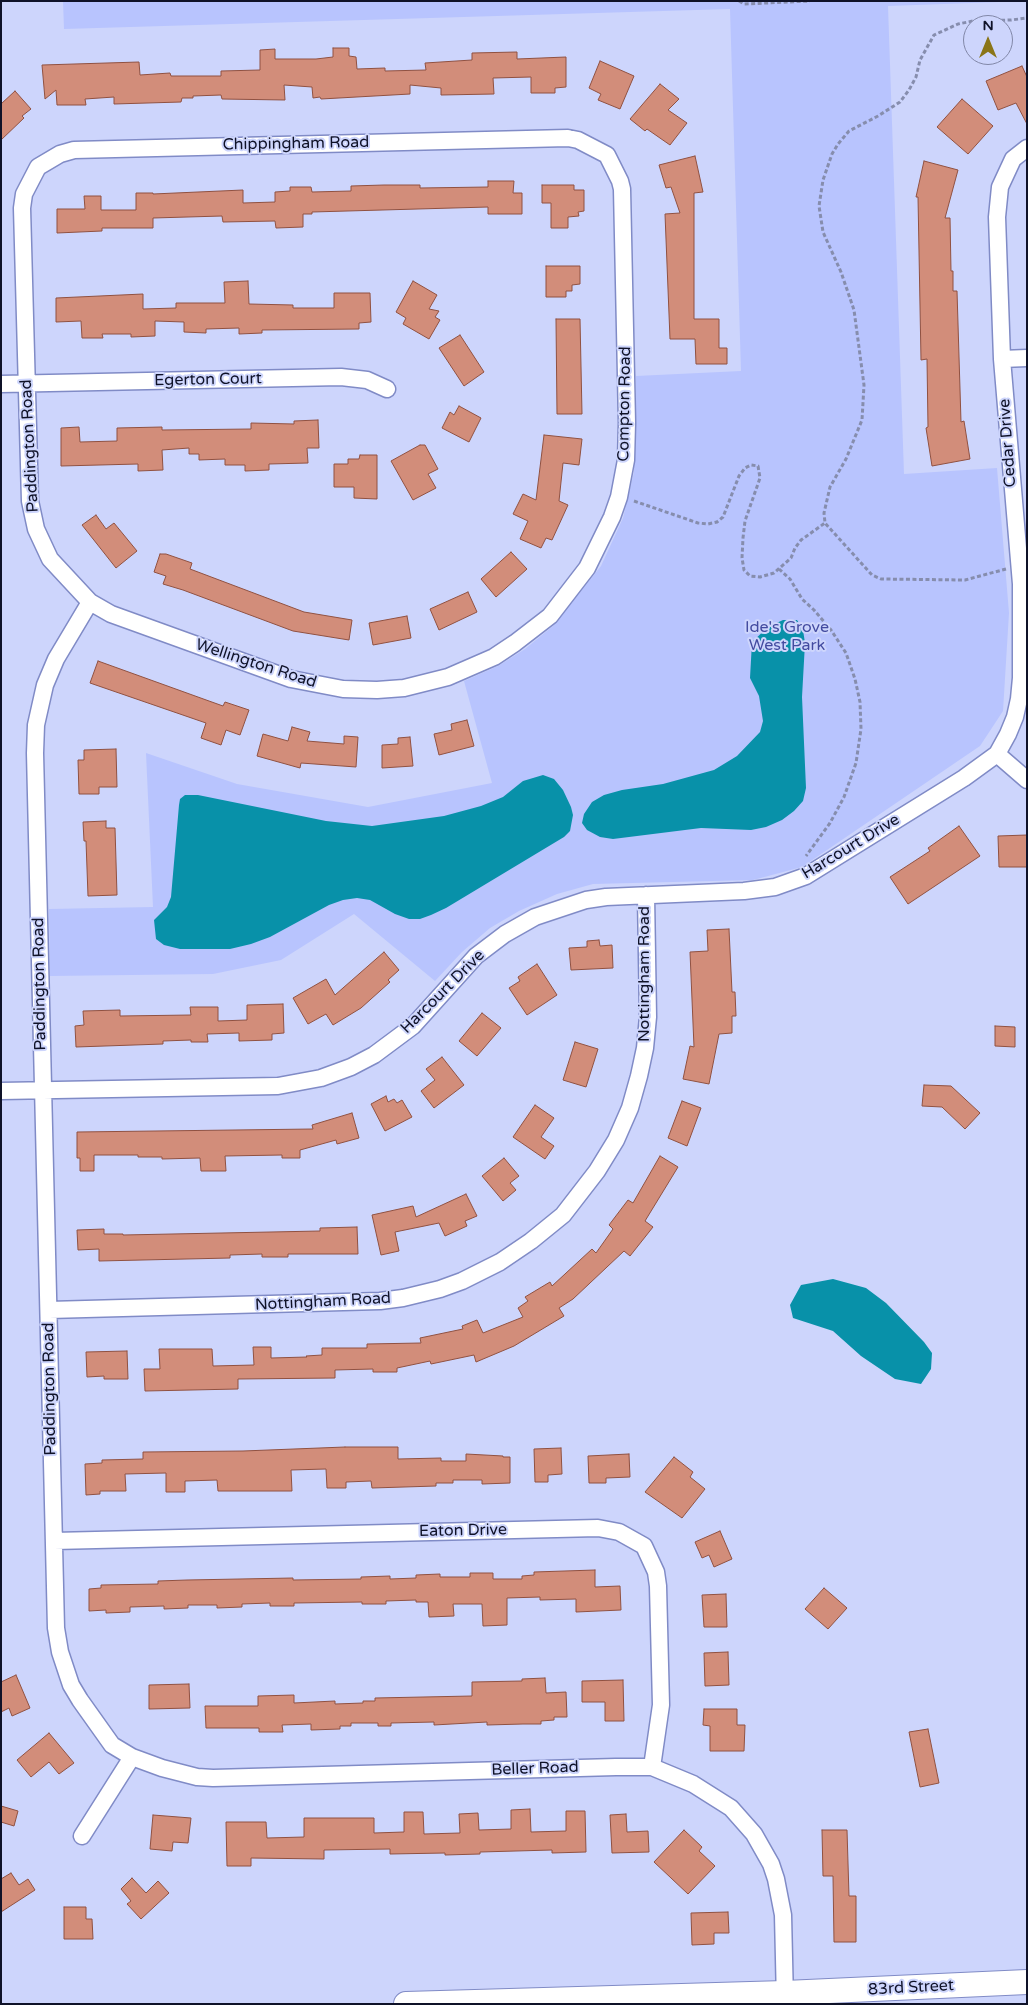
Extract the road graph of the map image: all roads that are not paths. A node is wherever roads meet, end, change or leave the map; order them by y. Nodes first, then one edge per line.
1 (1027, 148) edge
2 (607, 155) joint
3 (22, 217) joint
4 (1027, 358) edge
5 (1002, 359) junction
6 (1, 384) edge
7 (26, 384) junction
8 (387, 389) dead end
9 (1022, 578) edge
10 (90, 602) junction
11 (535, 628) joint
12 (997, 754) junction
13 (1027, 780) edge
14 (646, 895) junction
15 (43, 1090) junction
16 (1, 1091) edge
17 (48, 1310) junction
18 (54, 1541) junction
19 (132, 1757) junction
20 (652, 1767) junction
21 (82, 1836) dead end
22 (1027, 1982) edge
23 (785, 1998) edge
24 (406, 2004) edge

1 - 5 street, Cedar Drive
2 - 3 street, Chippingham Road
2 - 11 street, Compton Road
3 - 7 street, Paddington Road
4 - 5 street
5 - 9 street, Cedar Drive
6 - 7 street, Egerton Court
7 - 8 street, Egerton Court
7 - 10 street, Paddington Road
9 - 12 street, Cedar Drive
10 - 11 street, Wellington Road
10 - 15 street, Paddington Road
12 - 13 street
12 - 14 street, Harcourt Drive
14 - 15 street, Harcourt Drive
14 - 17 street, Nottingham Road
15 - 16 street, Harcourt Drive
15 - 17 street, Paddington Road
17 - 18 street, Paddington Road
18 - 19 street, Paddington Road
18 - 20 street, Eaton Drive
19 - 20 street, Beller Road
19 - 21 street
20 - 23 street, Beller Road
22 - 23 main road, 83rd Street
23 - 24 main road, 83rd Street

